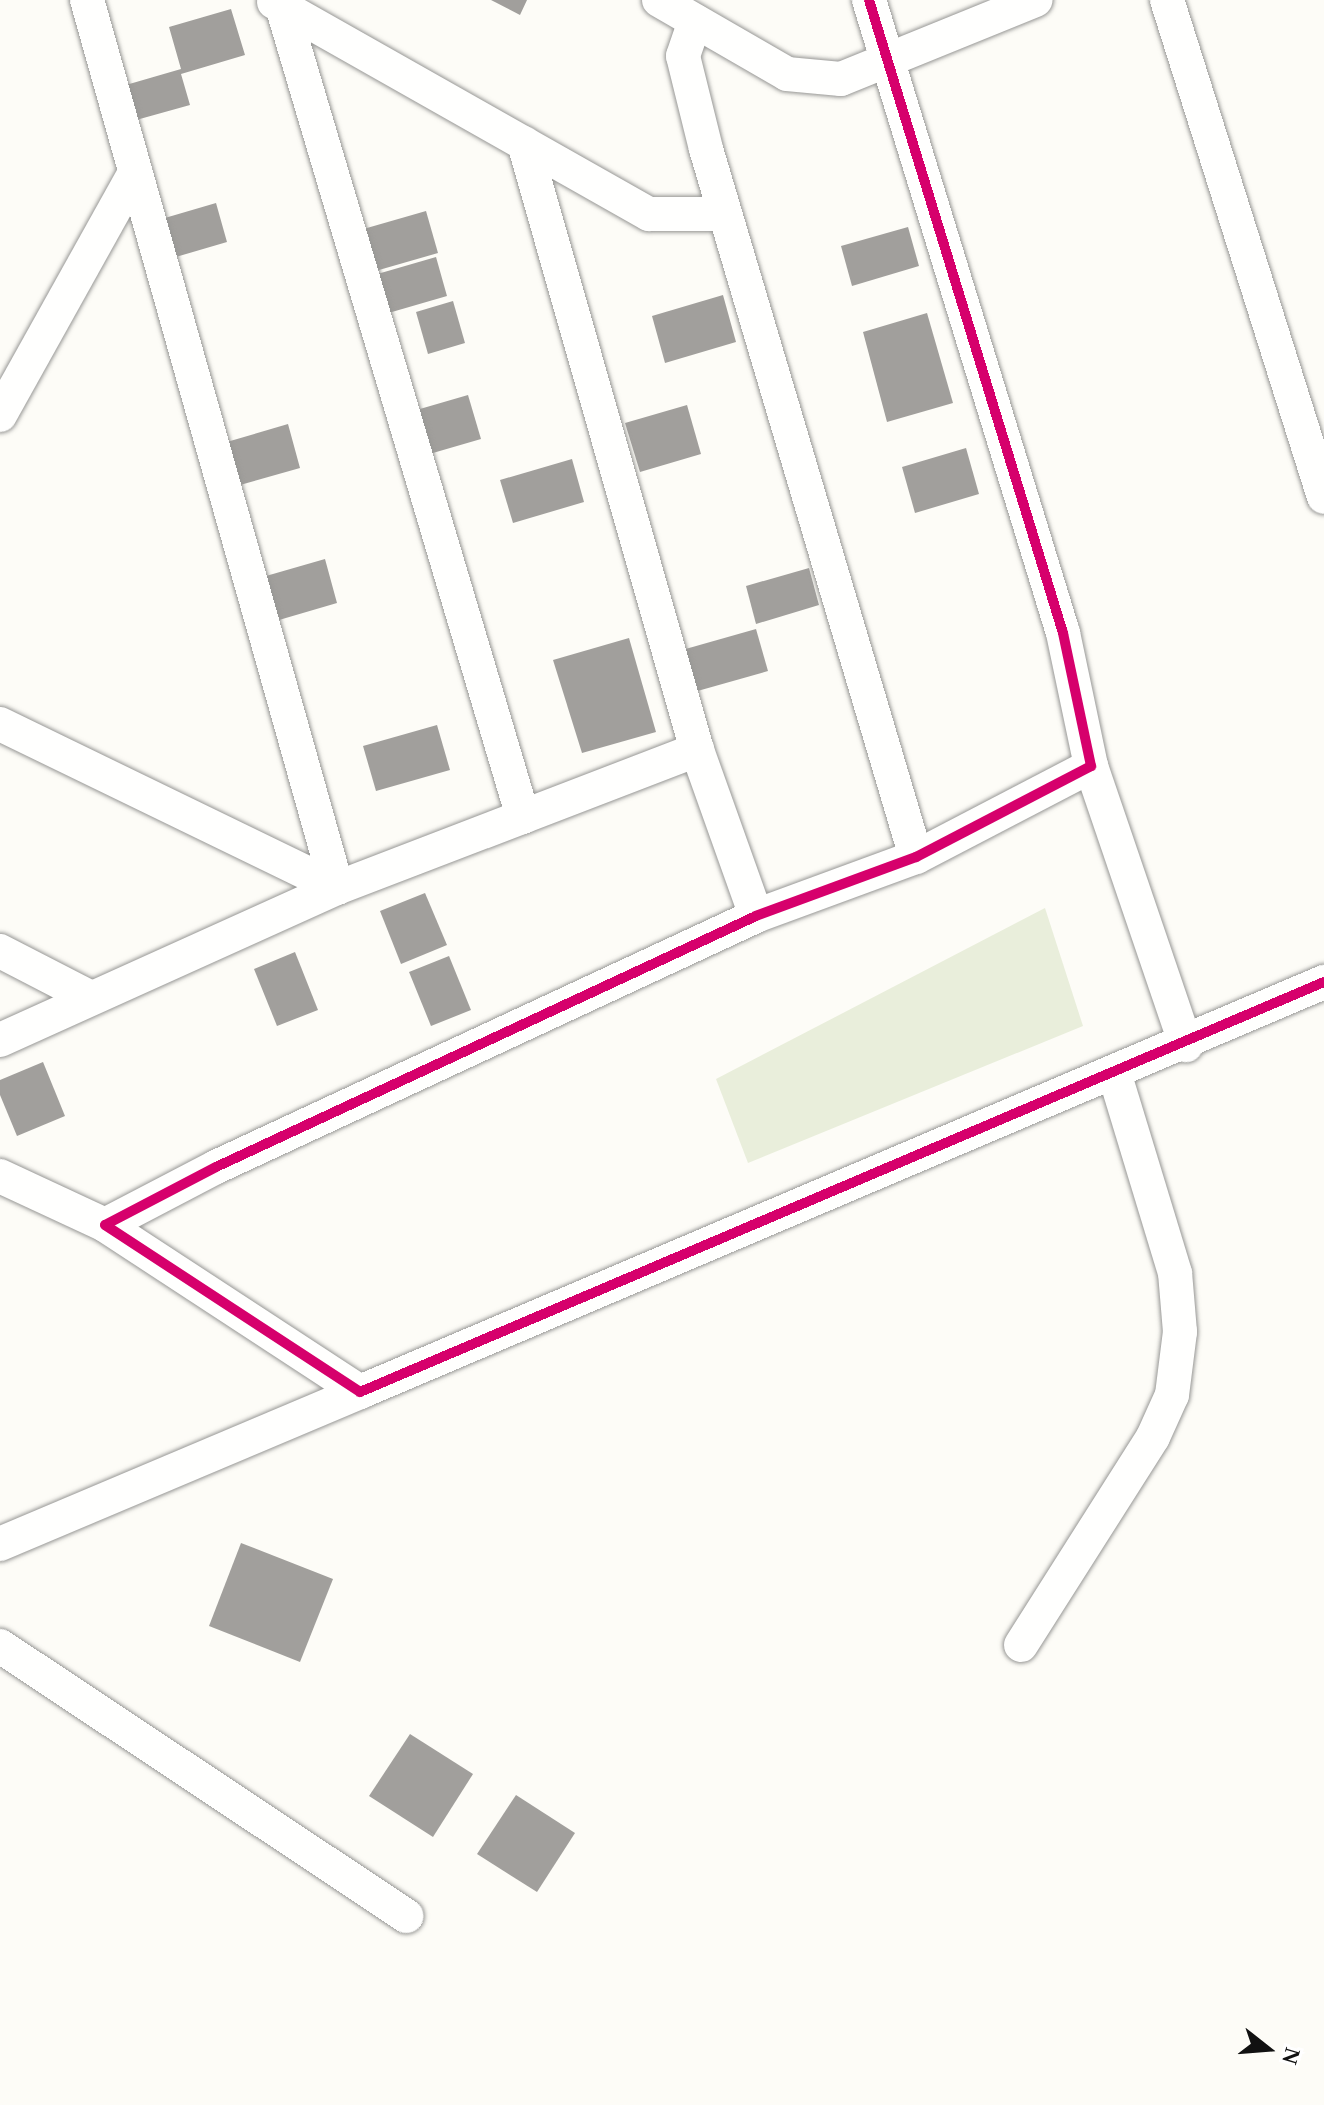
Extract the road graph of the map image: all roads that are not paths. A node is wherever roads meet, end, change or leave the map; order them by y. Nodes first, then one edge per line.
1 (87, 0) edge
2 (659, 0) edge
3 (869, 0) edge
4 (1036, 0) edge
5 (1167, 0) edge
6 (276, 3) edge
7 (695, 21) junction
8 (885, 59) junction
9 (524, 143) junction
10 (135, 172) junction
11 (725, 214) junction
12 (0, 415) edge
13 (1324, 497) edge
14 (0, 724) edge
15 (697, 750) junction
16 (1091, 766) junction
17 (523, 817) junction
18 (916, 857) junction
19 (337, 888) junction
20 (756, 916) junction
21 (0, 951) edge
22 (1324, 982) edge
23 (89, 997) junction
24 (0, 1040) edge
25 (1186, 1045) junction
26 (1115, 1075) junction
27 (0, 1176) edge
28 (105, 1225) junction
29 (360, 1392) junction
30 (2, 1541) edge
31 (1021, 1645) dead end
32 (0, 1646) edge
33 (407, 1916) dead end

1 - 10 street
2 - 7 street
3 - 8 street
4 - 8 street
5 - 13 street
6 - 9 street
6 - 17 street
7 - 8 street
7 - 11 street
8 - 16 street
9 - 11 street
9 - 15 street
10 - 12 street
10 - 19 street
11 - 18 street
14 - 19 street
15 - 17 street
15 - 20 street
16 - 18 street
16 - 25 street
17 - 19 street
18 - 20 street
19 - 23 street
20 - 28 street
21 - 23 street
22 - 25 street
23 - 24 street
25 - 26 street
26 - 29 street
26 - 31 street
27 - 28 street
28 - 29 street
29 - 30 street
32 - 33 street

